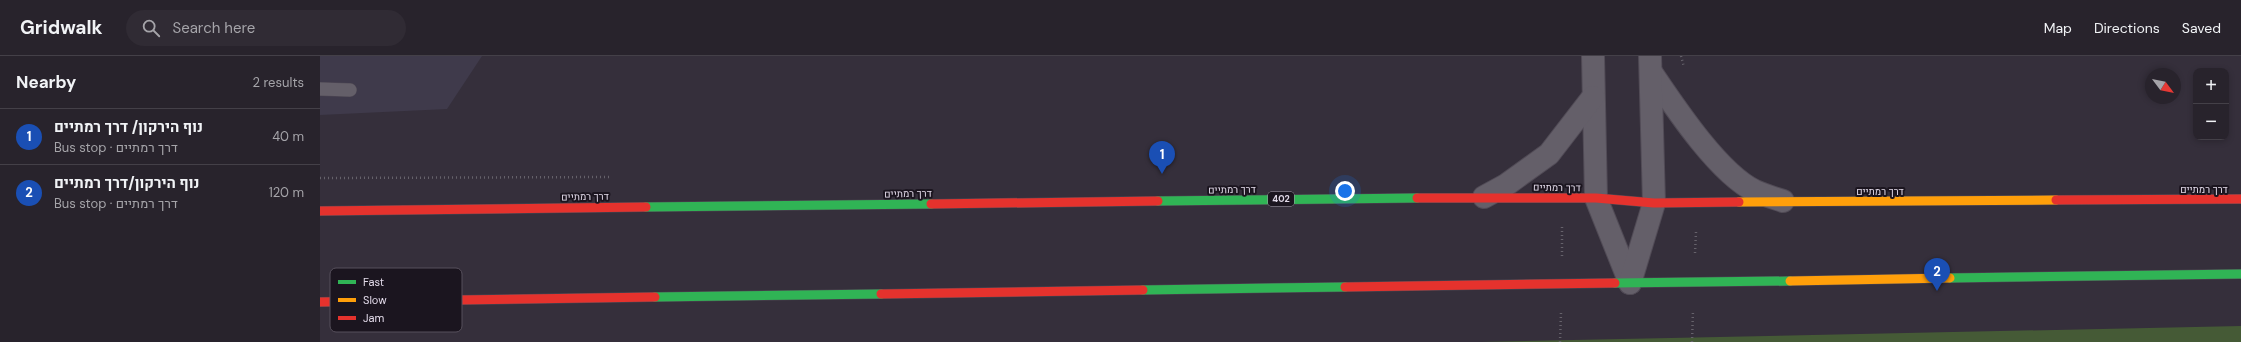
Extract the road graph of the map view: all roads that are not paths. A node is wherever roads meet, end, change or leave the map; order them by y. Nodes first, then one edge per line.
1 (1593, 56) edge
2 (1651, 64) edge
3 (320, 89) edge
4 (350, 90) dead end
5 (1594, 97) junction
6 (1484, 197) junction
7 (1596, 198) junction
8 (2241, 199) edge
9 (1654, 203) junction
10 (1788, 203) junction
11 (320, 211) edge
12 (2241, 274) edge
13 (1630, 283) junction
14 (462, 300) edge
15 (320, 302) edge
16 (330, 302) edge

1 - 5 street
2 - 9 street
2 - 10 street
3 - 4 lane
5 - 6 street
5 - 7 street
6 - 7 main road, דרך רמתיים / 402
6 - 11 main road, דרך רמתיים / 402
7 - 9 main road, דרך רמתיים / 402
7 - 13 street
8 - 10 main road, דרך רמתיים / 402
9 - 10 main road, דרך רמתיים / 402
9 - 13 street
12 - 13 main road
13 - 14 main road
15 - 16 main road

